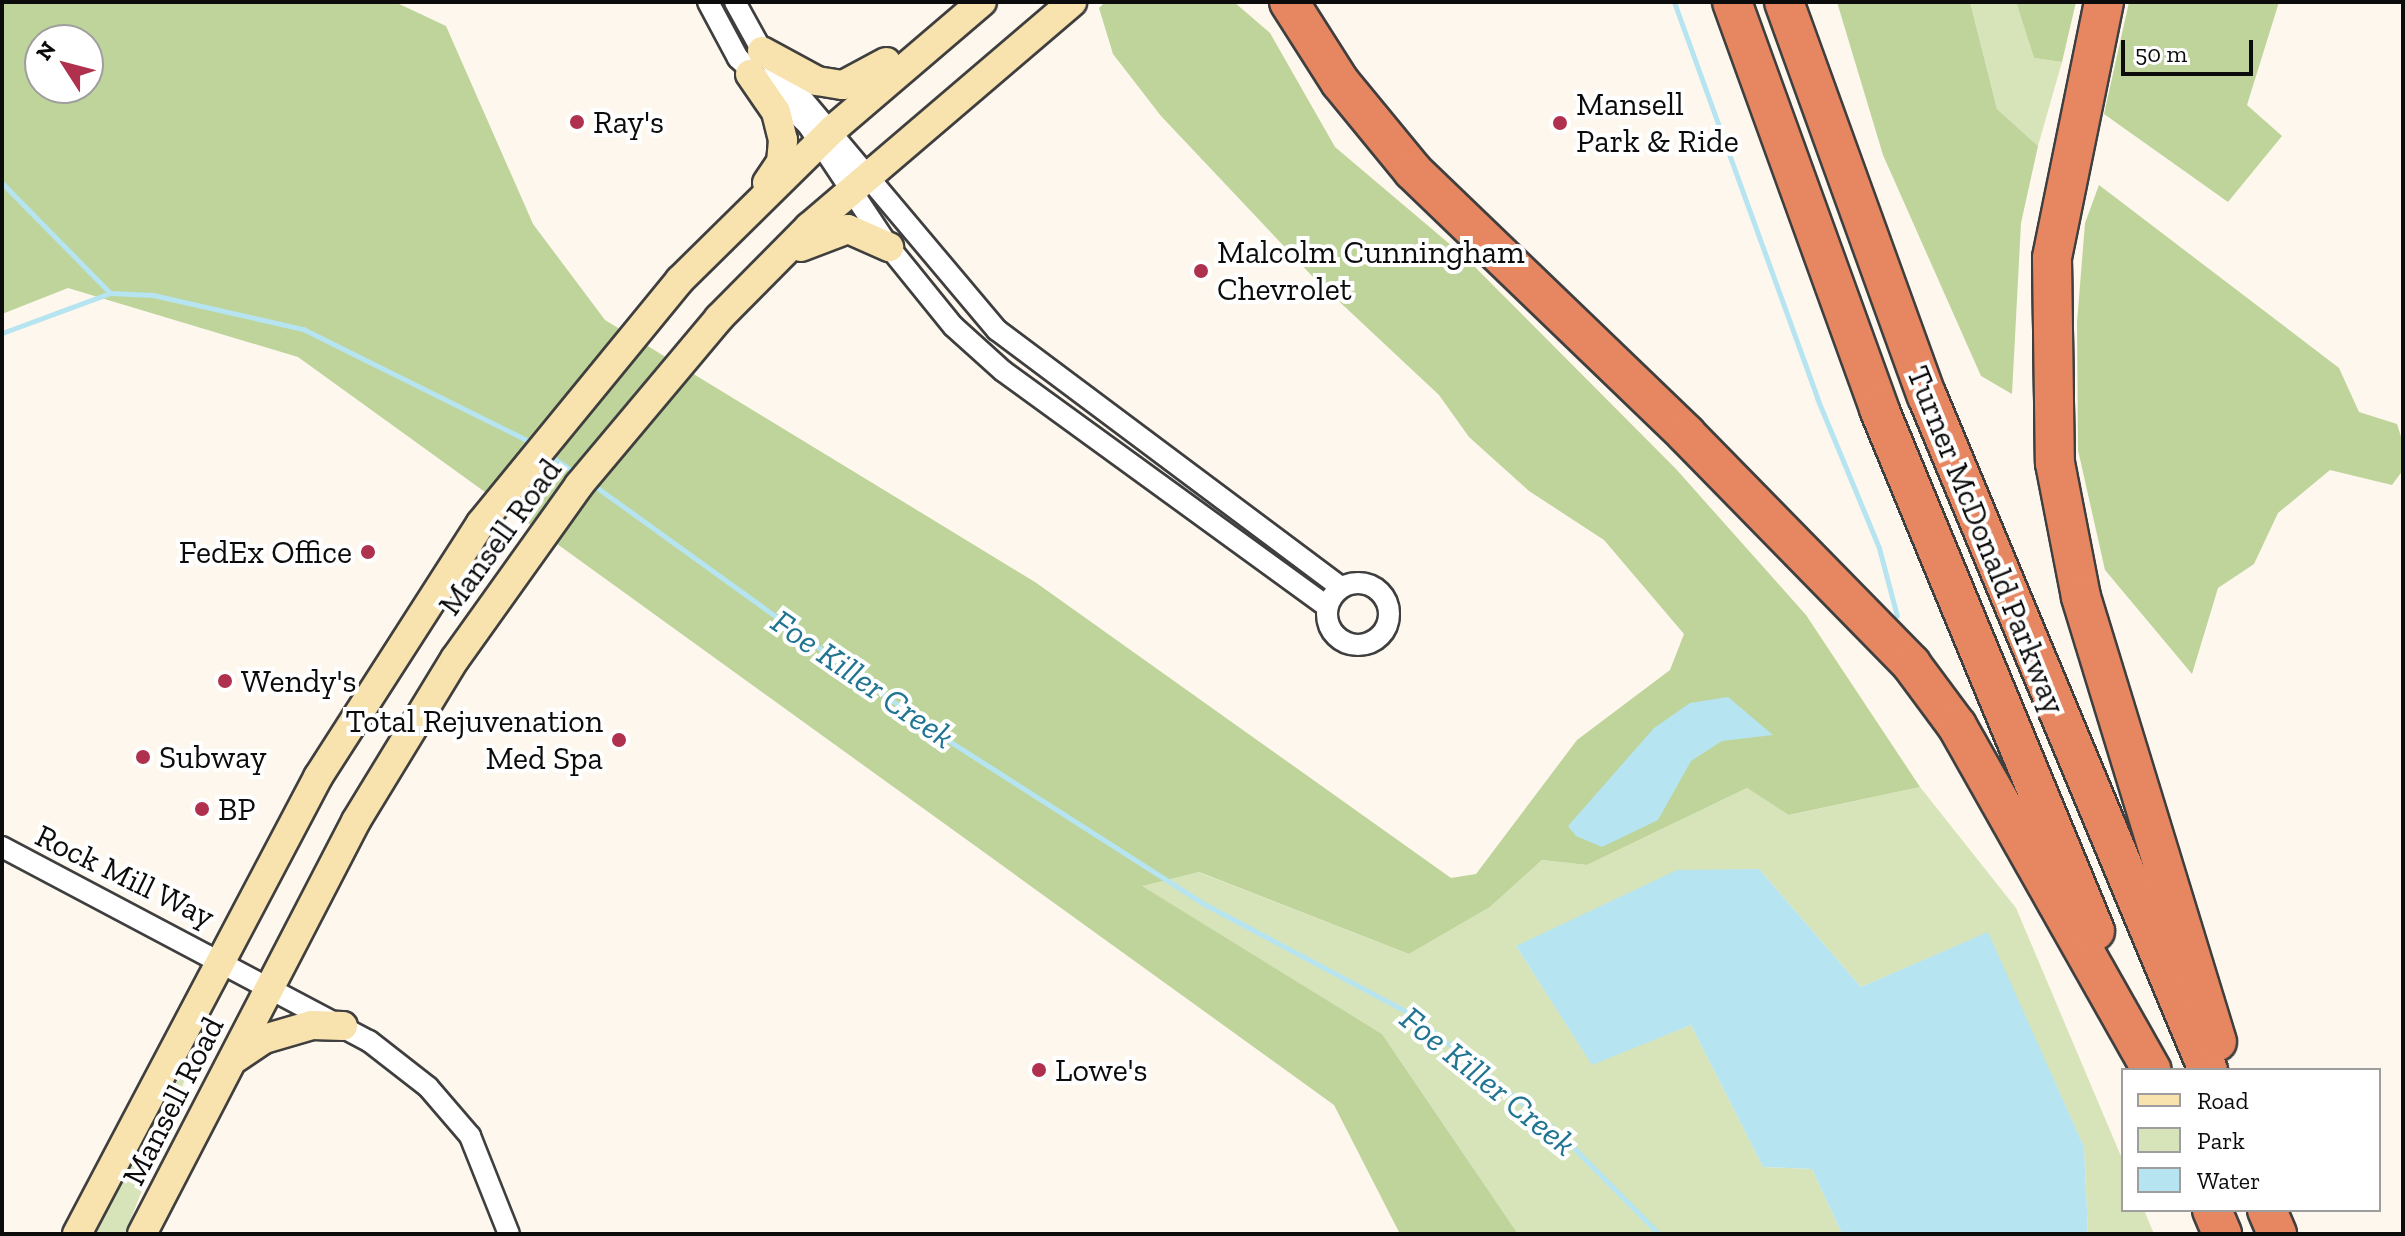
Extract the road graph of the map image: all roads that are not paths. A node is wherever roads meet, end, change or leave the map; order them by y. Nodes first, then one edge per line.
1 (708, 2) edge
2 (735, 2) edge
3 (1072, 2) edge
4 (1732, 2) edge
5 (1784, 2) edge
6 (2104, 2) edge
7 (1289, 3) edge
8 (980, 4) edge
9 (756, 62) junction
10 (826, 136) junction
11 (858, 182) junction
12 (727, 232) junction
13 (889, 247) junction
14 (764, 271) junction
15 (1341, 587) junction
16 (1327, 606) junction
17 (2, 847) edge
18 (222, 958) junction
19 (271, 983) junction
20 (343, 1026) junction
21 (232, 1060) junction
22 (2152, 1068) edge
23 (2152, 1068) edge
24 (2207, 1068) edge
25 (2224, 1068) edge
26 (2213, 1212) edge
27 (2268, 1212) edge
28 (77, 1234) edge
29 (142, 1234) edge
30 (509, 1234) edge
31 (2222, 1234) edge
32 (2277, 1234) edge

1 - 9 street
2 - 9 street
3 - 11 main road, Mansell Road
4 - 22 highway, Turner McDonald Parkway
5 - 24 highway, Turner McDonald Parkway
6 - 25 highway
7 - 23 highway
8 - 9 main road
8 - 10 main road, Mansell Road
9 - 10 street
9 - 12 main road
10 - 11 street
10 - 12 main road, Mansell Road
11 - 13 street
11 - 14 main road, Mansell Road
11 - 15 street
12 - 18 main road, Mansell Road
13 - 14 main road
13 - 16 street
14 - 19 main road, Mansell Road
15 - 16 street
15 - 16 street
17 - 18 street, Rock Mill Way
18 - 19 street, Rock Mill Way
18 - 28 main road, Mansell Road
19 - 20 street, Rock Mill Way
19 - 21 main road, Mansell Road
20 - 21 main road
20 - 30 street, Rock Mill Way
21 - 29 main road, Mansell Road
26 - 31 highway
27 - 32 highway

